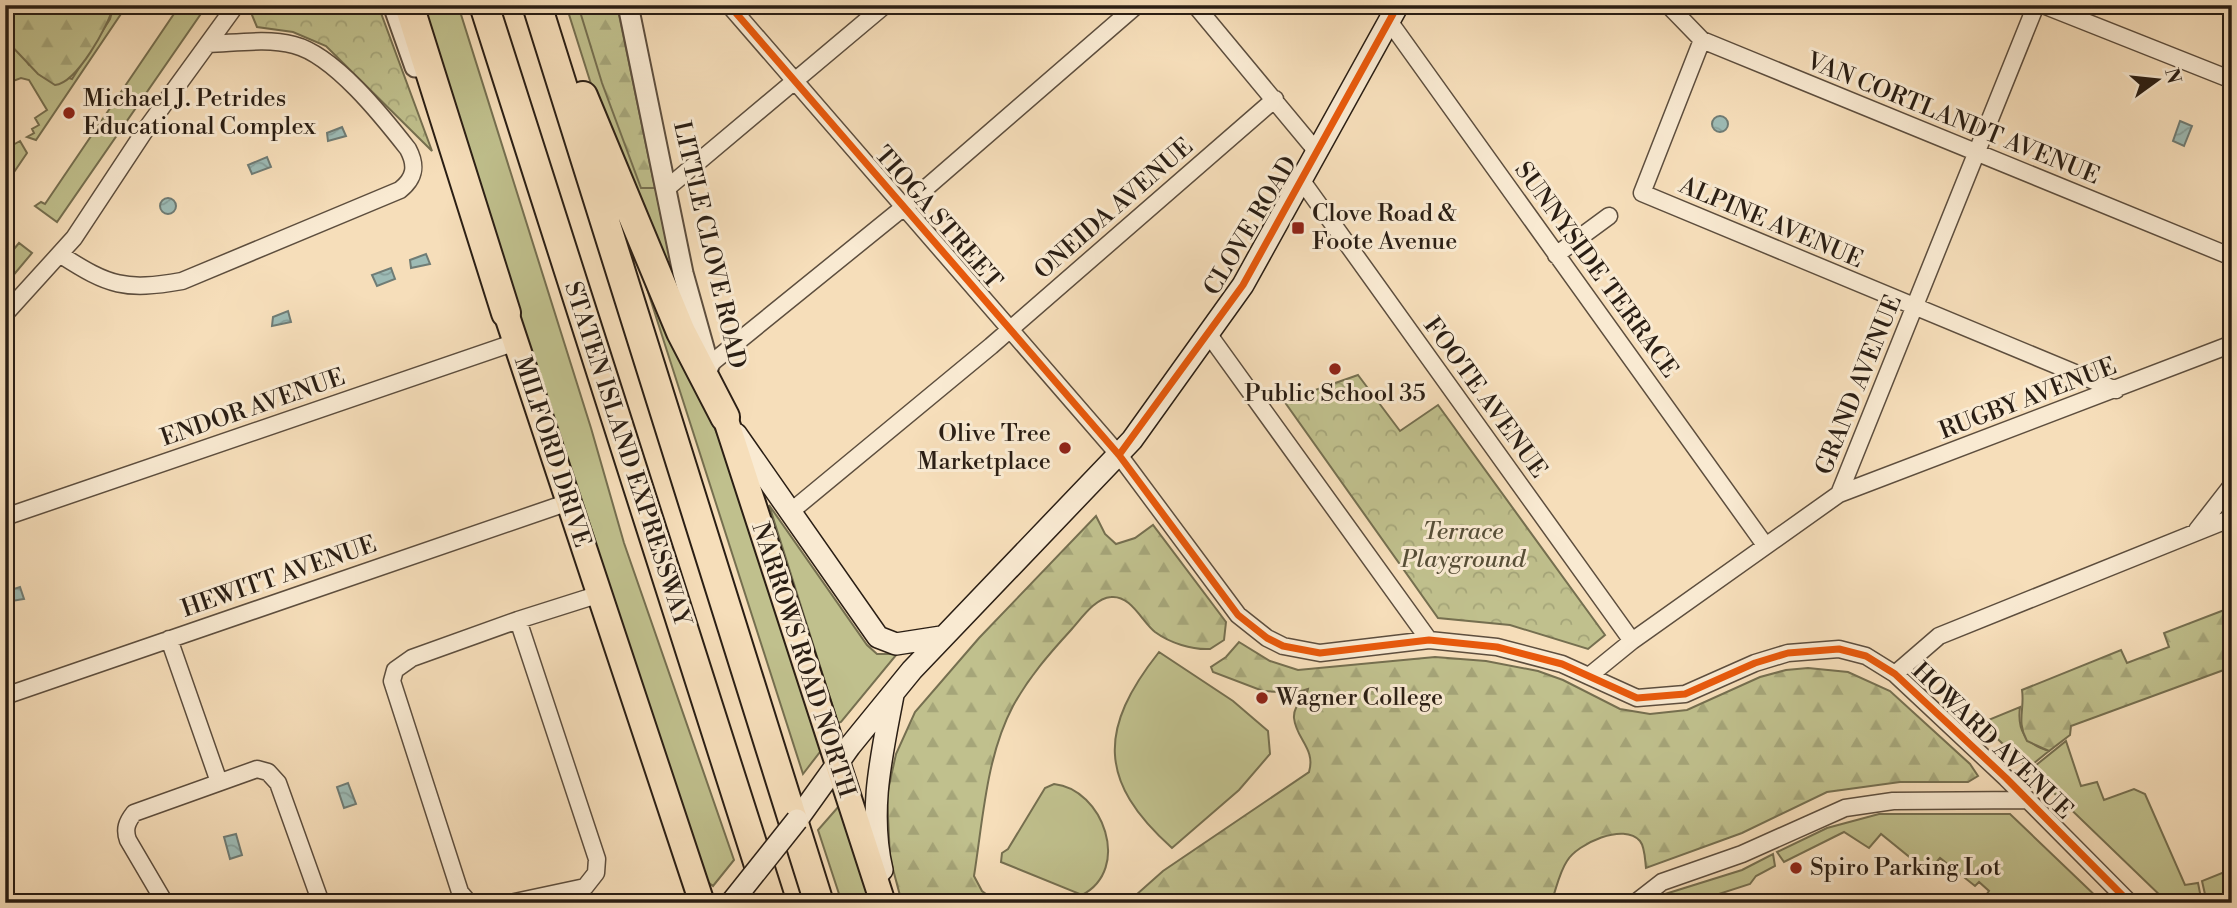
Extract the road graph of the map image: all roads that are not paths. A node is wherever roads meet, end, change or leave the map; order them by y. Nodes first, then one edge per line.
1 (236, 5) edge
2 (393, 5) edge
3 (409, 5) edge
4 (484, 5) edge
5 (537, 5) edge
6 (628, 5) edge
7 (729, 5) edge
8 (885, 5) edge
9 (1137, 5) edge
10 (1195, 5) edge
11 (1668, 5) edge
12 (2036, 5) edge
13 (2043, 5) edge
14 (1394, 13) edge
15 (1702, 40) junction
16 (208, 44) junction
17 (2232, 80) edge
18 (795, 83) junction
19 (1275, 99) junction
20 (1318, 153) junction
21 (1977, 154) junction
22 (1302, 181) junction
23 (666, 189) junction
24 (904, 207) junction
25 (1609, 216) dead end
26 (61, 255) junction
27 (1556, 255) junction
28 (2232, 257) edge
29 (1916, 308) junction
30 (506, 313) junction
31 (5, 314) edge
32 (1010, 330) junction
33 (1207, 332) junction
34 (516, 342) junction
35 (2232, 344) edge
36 (709, 365) junction
37 (2116, 390) junction
38 (725, 417) junction
39 (1119, 455) junction
40 (2232, 485) edge
41 (1839, 494) junction
42 (569, 502) junction
43 (789, 513) junction
44 (5, 517) edge
45 (2232, 518) edge
46 (2196, 531) junction
47 (1765, 545) junction
48 (600, 594) junction
49 (518, 620) junction
50 (941, 637) junction
51 (169, 639) junction
52 (1429, 640) junction
53 (1632, 641) junction
54 (1895, 674) junction
55 (1588, 676) junction
56 (893, 692) junction
57 (5, 696) edge
58 (832, 774) junction
59 (219, 782) junction
60 (2027, 800) junction
61 (165, 903) edge
62 (321, 903) edge
63 (469, 903) edge
64 (510, 903) edge
65 (702, 903) edge
66 (731, 903) edge
67 (771, 903) edge
68 (819, 903) edge
69 (883, 903) edge
70 (890, 903) edge
71 (1635, 903) edge
72 (2130, 903) edge

1 - 16 street
2 - 30 street, MILFORD DRIVE
3 - 30 highway
4 - 67 highway, STATEN ISLAND EXPRESSWAY
5 - 38 highway
5 - 68 highway, STATEN ISLAND EXPRESSWAY
6 - 23 street, LITTLE CLOVE ROAD
7 - 18 street, TIOGA STREET
8 - 18 street
9 - 24 street
10 - 19 street
11 - 15 street, VAN CORTLANDT AVENUE
12 - 21 street, GRAND AVENUE
13 - 17 street
14 - 20 main road, CLOVE ROAD
14 - 27 street, SUNNYSIDE TERRACE
15 - 21 street, VAN CORTLANDT AVENUE
15 - 29 street, ALPINE AVENUE
16 - 26 street
16 - 26 street
18 - 23 street
18 - 24 street, TIOGA STREET
19 - 20 street
19 - 32 street, ONEIDA AVENUE
20 - 22 main road, CLOVE ROAD
21 - 28 street, VAN CORTLANDT AVENUE
21 - 29 street, GRAND AVENUE
22 - 33 main road, CLOVE ROAD
22 - 53 street, FOOTE AVENUE
23 - 36 street, LITTLE CLOVE ROAD
24 - 32 street, TIOGA STREET
24 - 36 street
25 - 27 street
26 - 31 street
27 - 47 street, SUNNYSIDE TERRACE
29 - 37 street, ALPINE AVENUE
29 - 41 street, GRAND AVENUE
30 - 34 main road, MILFORD DRIVE
32 - 39 street, TIOGA STREET
32 - 43 street, ONEIDA AVENUE
33 - 39 main road, CLOVE ROAD
33 - 52 street
34 - 42 main road, MILFORD DRIVE
34 - 44 street, ENDOR AVENUE
35 - 37 street, RUGBY AVENUE
36 - 38 street, LITTLE CLOVE ROAD
37 - 41 street, RUGBY AVENUE
38 - 43 main road, LITTLE CLOVE ROAD
38 - 58 main road, NARROWS ROAD NORTH
39 - 50 main road, CLOVE ROAD
39 - 52 street, HOWARD AVENUE
40 - 46 street
41 - 47 street, GRAND AVENUE
42 - 48 main road, MILFORD DRIVE
42 - 51 street, HEWITT AVENUE
43 - 50 main road, LITTLE CLOVE ROAD
45 - 46 street
46 - 54 street
47 - 53 street, GRAND AVENUE
48 - 49 street
48 - 65 main road, MILFORD DRIVE
49 - 63 street
49 - 64 street
50 - 56 main road, CLOVE ROAD
51 - 57 street, HEWITT AVENUE
51 - 59 street
52 - 55 street, HOWARD AVENUE
53 - 55 street, GRAND AVENUE
54 - 55 street, HOWARD AVENUE
54 - 60 street, HOWARD AVENUE
56 - 58 main road, CLOVE ROAD
56 - 70 main road
58 - 66 main road, CLOVE ROAD, bridge
58 - 69 main road, NARROWS ROAD NORTH
59 - 61 street
59 - 62 street
60 - 71 street
60 - 72 street, HOWARD AVENUE

